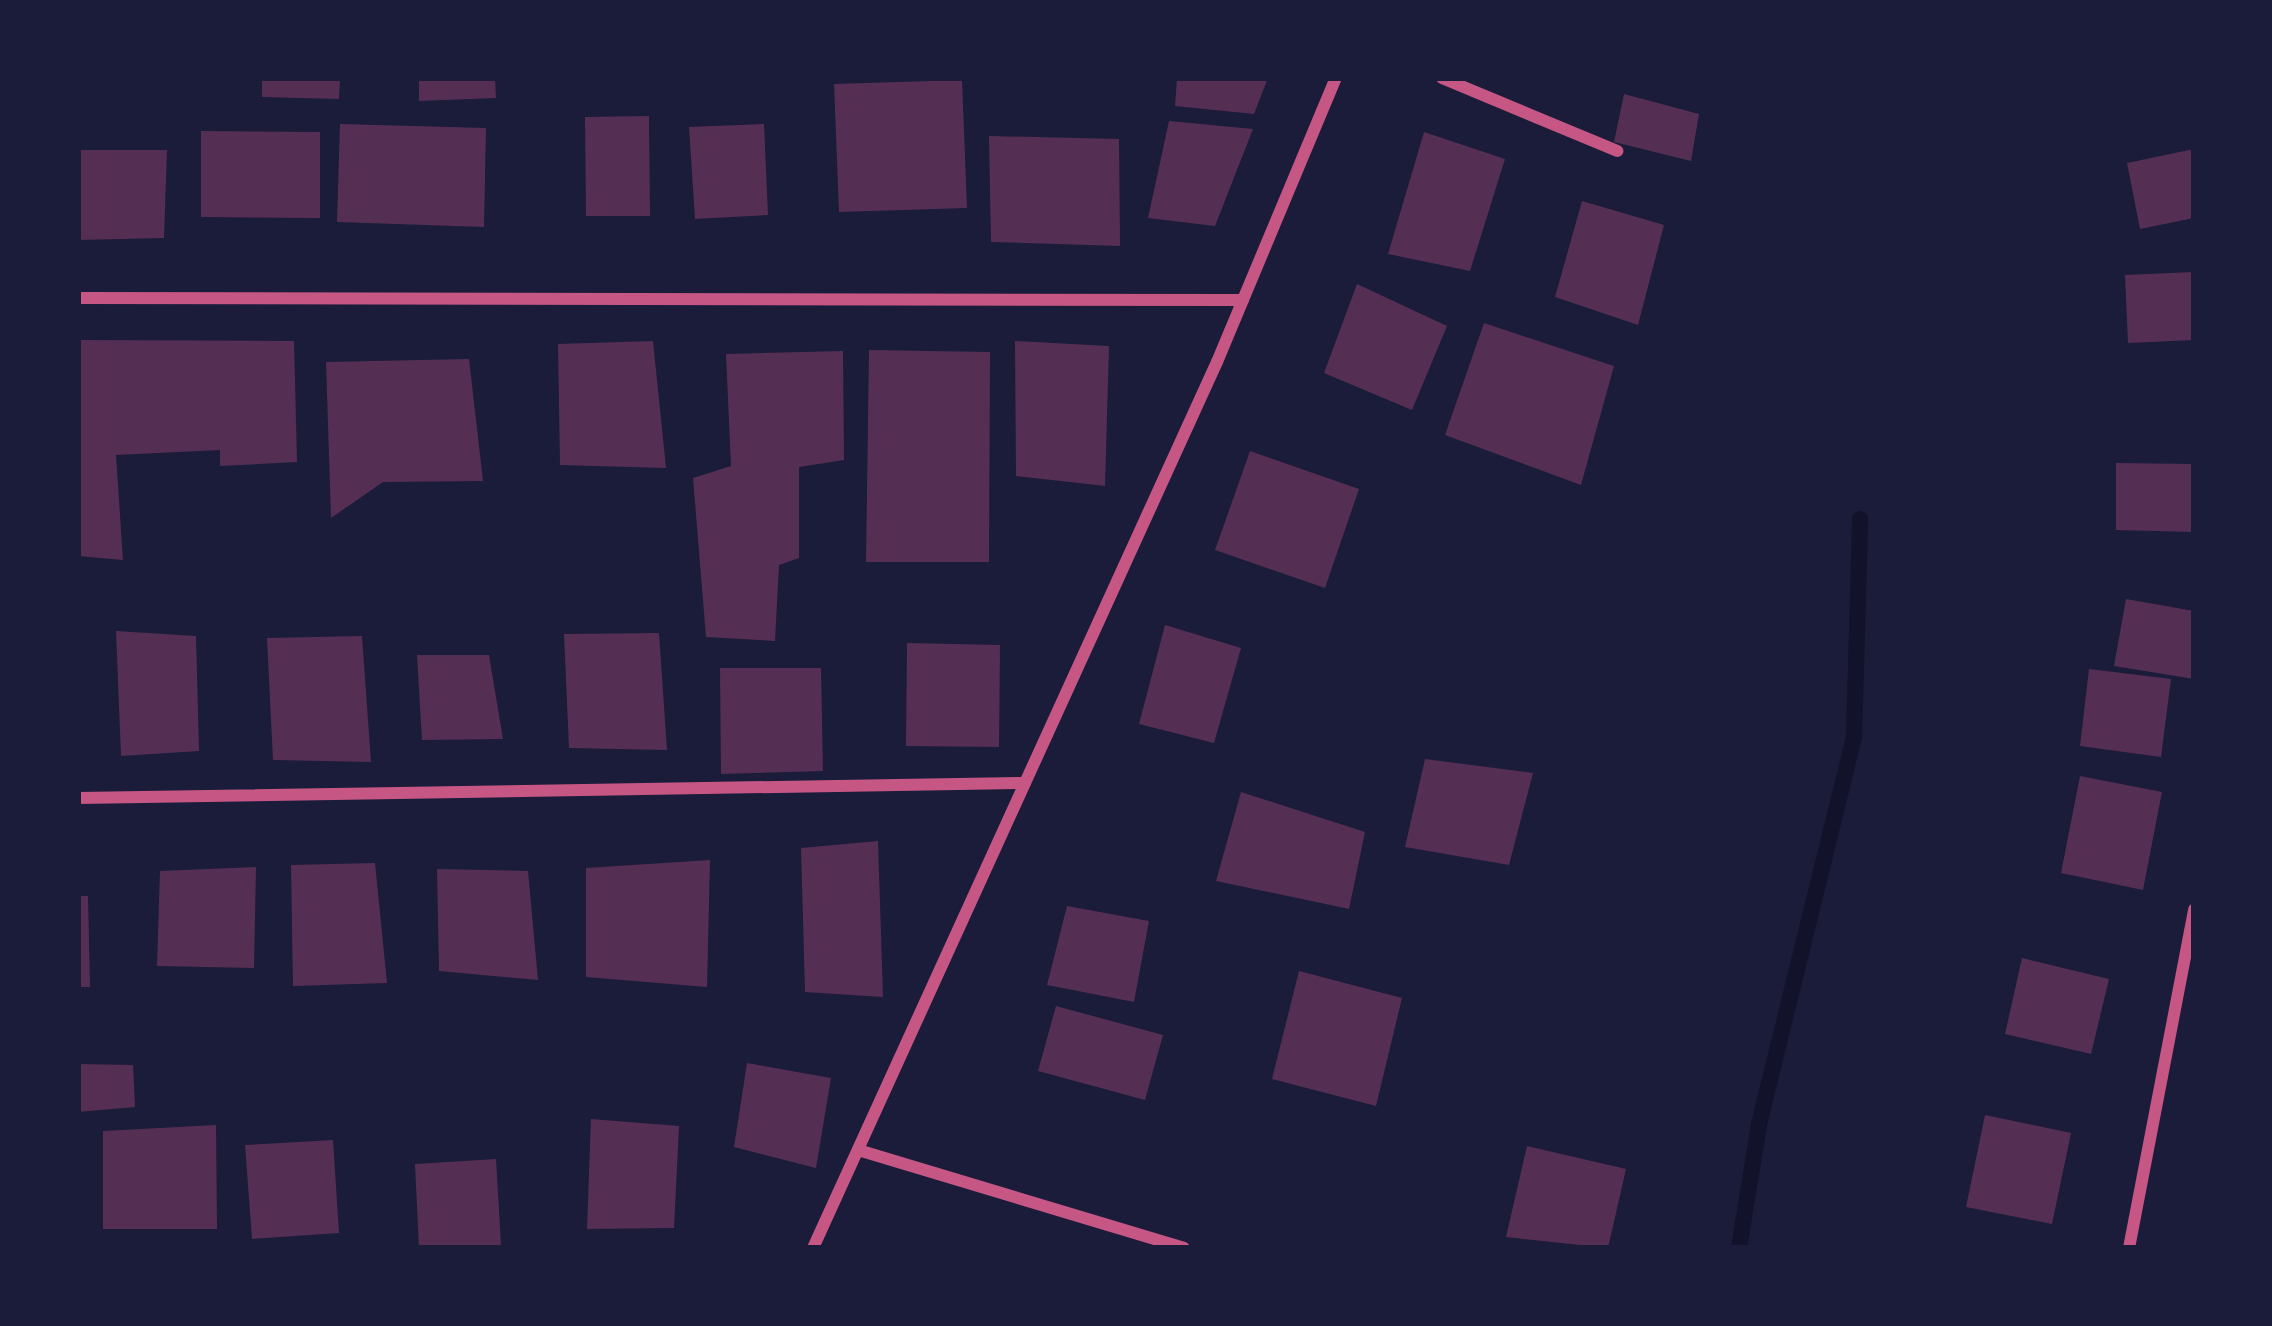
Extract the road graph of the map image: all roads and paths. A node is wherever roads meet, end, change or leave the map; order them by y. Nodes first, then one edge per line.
1 (1336, 78) edge
2 (1442, 78) edge
3 (1617, 151) dead end
4 (78, 298) edge
5 (1244, 300) junction
6 (1025, 783) junction
7 (78, 798) edge
8 (2194, 909) edge
9 (858, 1150) junction
10 (813, 1248) edge
11 (1184, 1248) edge
12 (2129, 1248) edge

1 - 5 street
2 - 3 street
4 - 5 street
5 - 6 street
6 - 7 street
6 - 9 street
8 - 12 street
9 - 10 street
9 - 11 street

